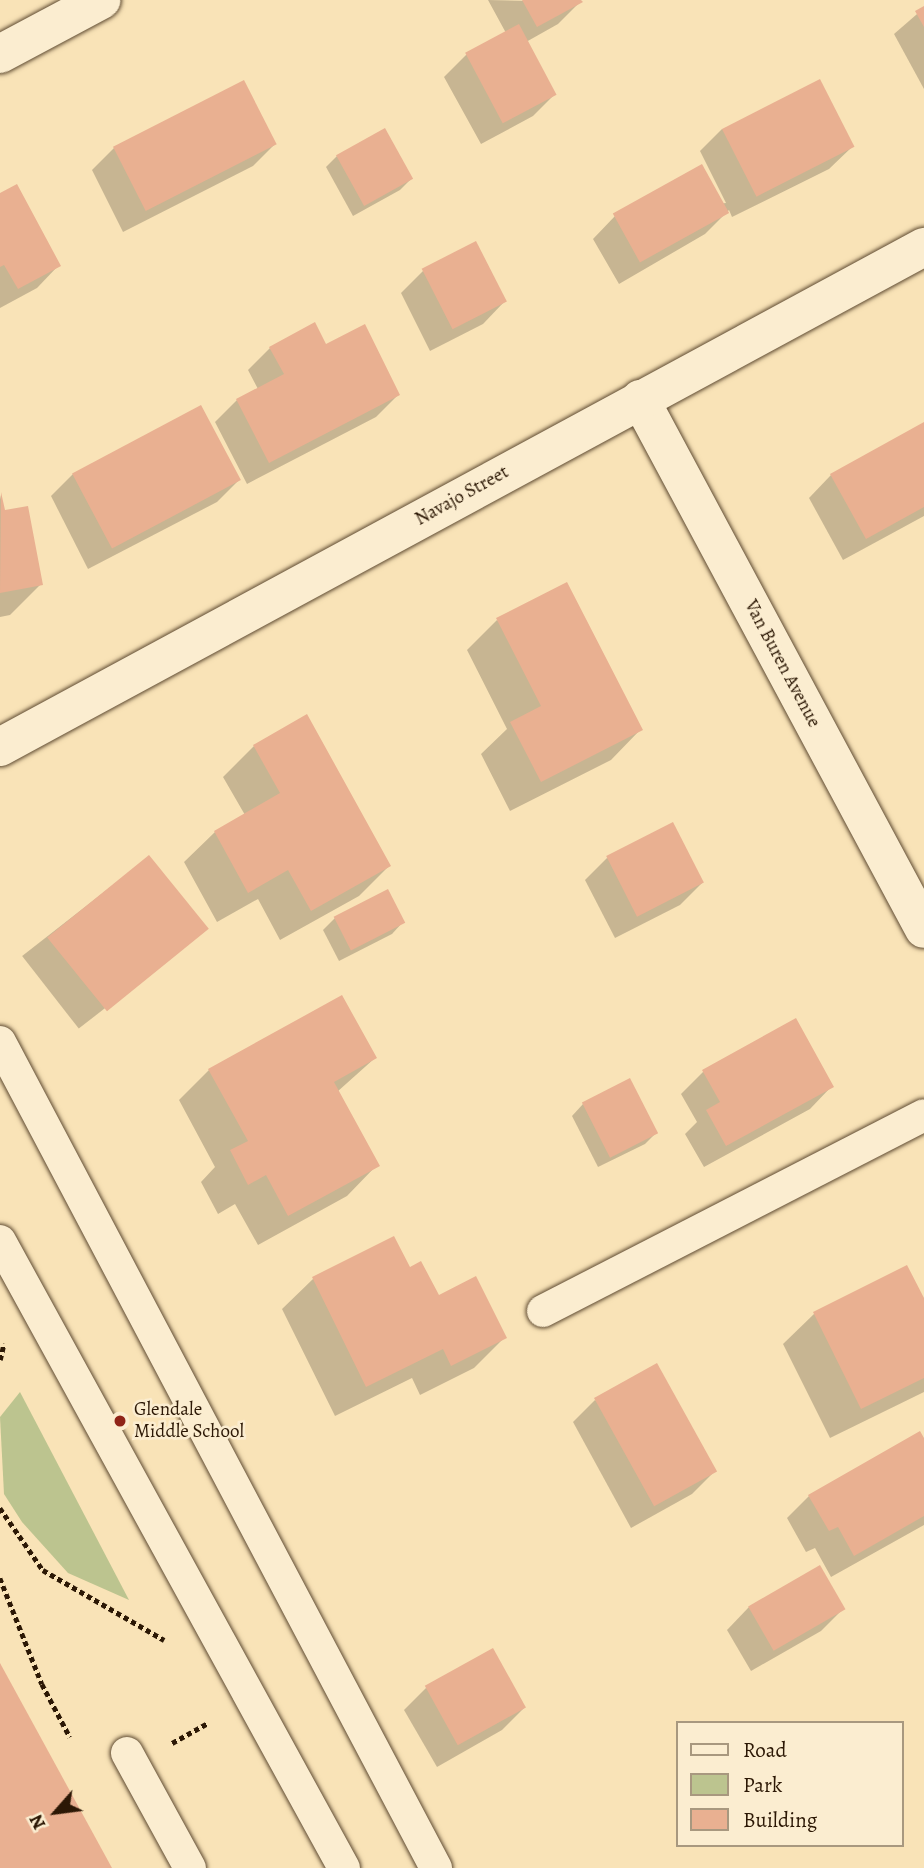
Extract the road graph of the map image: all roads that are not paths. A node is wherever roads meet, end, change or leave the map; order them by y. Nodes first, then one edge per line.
1 (101, 0) edge
2 (0, 54) edge
3 (924, 247) edge
4 (640, 399) junction
5 (0, 747) edge
6 (924, 929) edge
7 (0, 1042) edge
8 (924, 1115) edge
9 (0, 1241) edge
10 (543, 1311) dead end
11 (127, 1753) dead end
12 (190, 1868) edge
13 (344, 1868) edge
14 (436, 1868) edge

1 - 2 street
3 - 4 street, Navajo Street
4 - 5 street, Navajo Street
4 - 6 street, Van Buren Avenue
7 - 14 lane
8 - 10 lane
9 - 13 lane
11 - 12 lane

